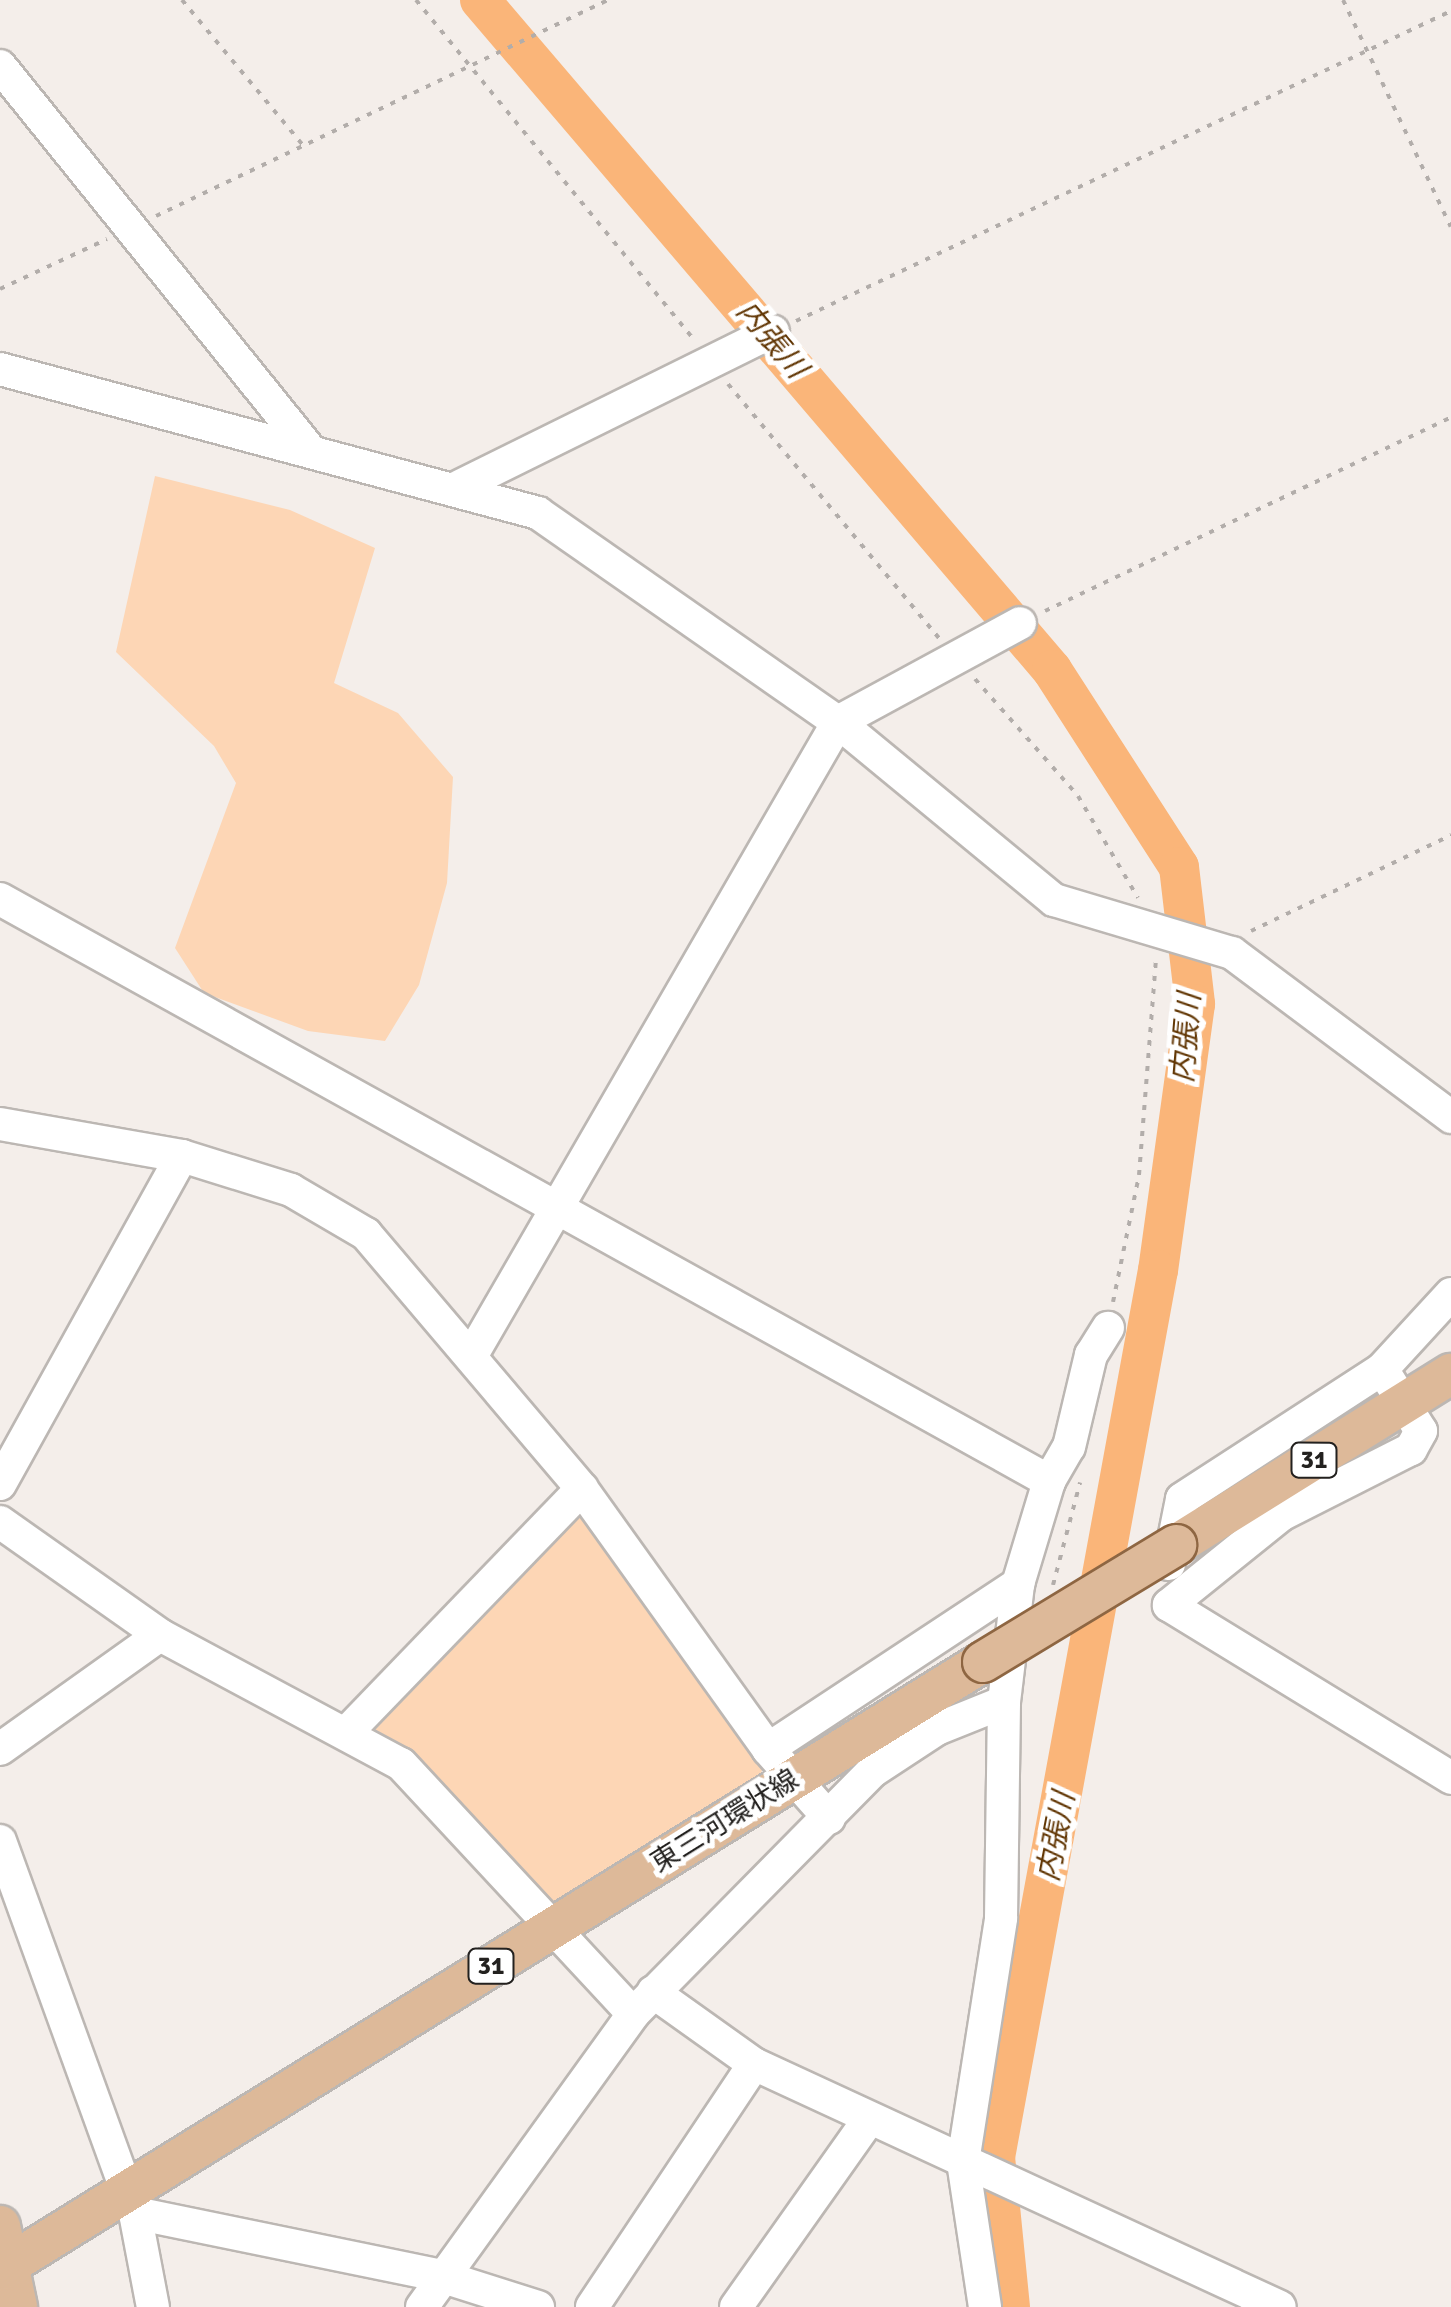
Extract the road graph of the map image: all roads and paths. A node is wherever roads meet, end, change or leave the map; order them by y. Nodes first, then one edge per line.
1 (182, 0) edge
2 (416, 0) edge
3 (608, 0) edge
4 (1342, 0) edge
5 (1451, 11) edge
6 (1368, 50) junction
7 (475, 62) junction
8 (0, 66) edge
9 (303, 145) junction
10 (1451, 227) edge
11 (132, 228) junction
12 (0, 289) edge
13 (773, 331) joint
14 (712, 363) junction
15 (0, 369) edge
16 (1451, 417) edge
17 (307, 447) junction
18 (460, 486) junction
19 (1020, 623) joint
20 (952, 656) junction
21 (838, 722) junction
22 (1451, 835) edge
23 (0, 900) edge
24 (1150, 930) junction
25 (1224, 950) junction
26 (1451, 1117) edge
27 (0, 1124) edge
28 (182, 1156) junction
29 (556, 1208) junction
30 (1451, 1294) edge
31 (1108, 1328) joint
32 (473, 1353) junction
33 (1382, 1369) junction
34 (1451, 1374) edge
35 (1406, 1402) junction
36 (1082, 1478) dead end
37 (1049, 1481) junction
38 (0, 1484) edge
39 (582, 1489) junction
40 (0, 1522) edge
41 (1018, 1584) junction
42 (1169, 1605) junction
43 (1044, 1624) junction
44 (160, 1635) junction
45 (1004, 1702) junction
46 (350, 1730) junction
47 (0, 1749) edge
48 (781, 1764) junction
49 (1451, 1778) edge
50 (829, 1818) junction
51 (0, 1841) edge
52 (557, 1926) junction
53 (643, 2003) junction
54 (754, 2064) junction
55 (869, 2119) junction
56 (962, 2162) junction
57 (130, 2203) junction
58 (3, 2254) edge
59 (437, 2275) junction
60 (17, 2307) edge
61 (153, 2307) edge
62 (422, 2307) edge
63 (538, 2307) edge
64 (592, 2307) edge
65 (736, 2307) edge
66 (985, 2307) edge
67 (1280, 2307) edge

1 - 9 path
2 - 7 path
3 - 7 path
4 - 6 path
5 - 6 path
6 - 10 path
6 - 13 path
7 - 9 path
7 - 14 path
8 - 11 street
9 - 11 path
11 - 12 path
11 - 17 street
13 - 14 street
14 - 18 street
14 - 20 path
15 - 17 street
16 - 19 path
17 - 18 street
18 - 21 street
19 - 20 street
20 - 21 street
20 - 24 path
21 - 24 street
21 - 29 street
22 - 25 path
23 - 29 street
24 - 25 street
24 - 31 path
25 - 26 street
27 - 28 street
28 - 32 street
28 - 38 street
29 - 32 street
29 - 37 street
30 - 33 street
31 - 37 street
32 - 39 street
33 - 35 street
33 - 42 street
34 - 35 main road, 東三河環状線 / 31
35 - 42 street
35 - 43 main road, 東三河環状線 / 31, bridge
36 - 43 path
37 - 41 street
39 - 46 street
39 - 48 street
40 - 44 street
41 - 45 street
41 - 48 street
42 - 49 street
43 - 48 main road, 東三河環状線 / 31, bridge
44 - 46 street
44 - 47 street
45 - 50 street
45 - 56 street
46 - 52 street
48 - 50 street
48 - 52 main road, 東三河環状線 / 31
50 - 53 street
51 - 57 street
52 - 53 street
52 - 57 main road, 東三河環状線 / 31
53 - 54 street
53 - 59 street
54 - 55 street
54 - 64 street
55 - 56 street
55 - 65 street
56 - 66 street
56 - 67 street
57 - 58 main road, 東三河環状線 / 31
57 - 59 street
57 - 61 street
58 - 60 main road
59 - 62 street
59 - 63 street

